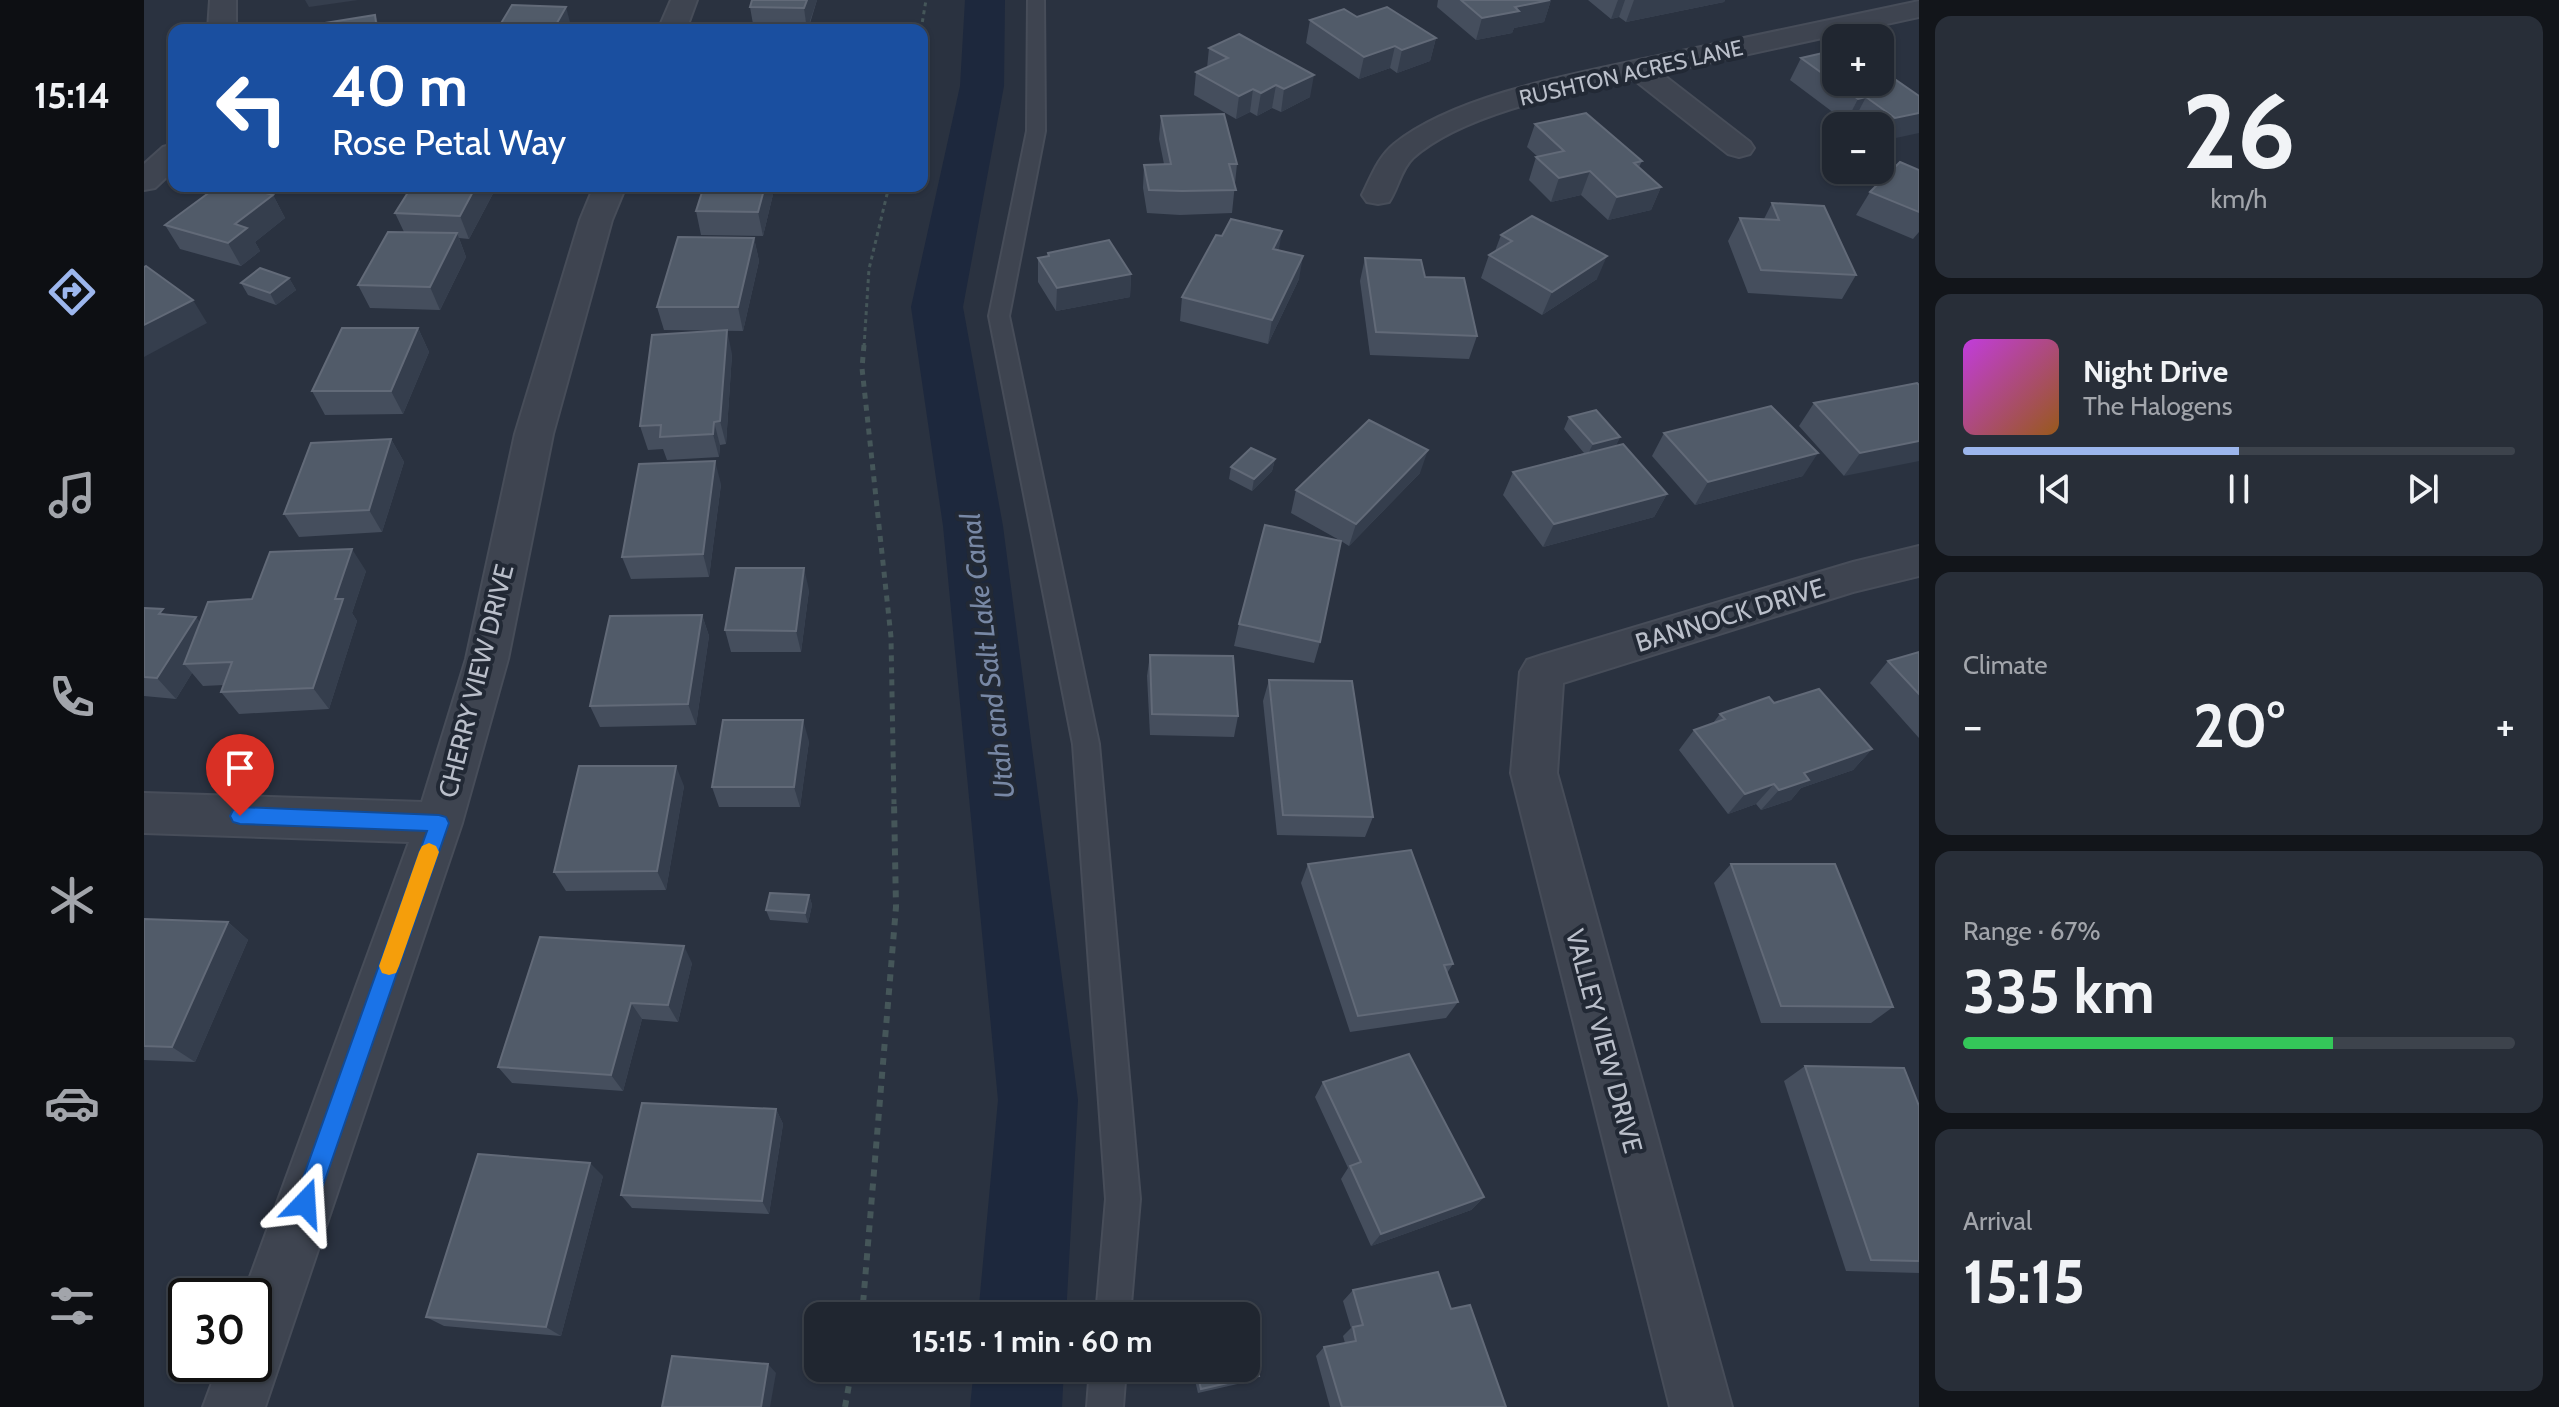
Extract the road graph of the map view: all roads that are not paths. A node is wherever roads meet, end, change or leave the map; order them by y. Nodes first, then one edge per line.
1 (223, 0) edge
2 (684, 0) edge
3 (1036, 0) edge
4 (1919, 9) edge
5 (222, 24) edge
6 (674, 24) edge
7 (1638, 69) junction
8 (1739, 148) dead end
9 (608, 192) edge
10 (1378, 195) dead end
11 (1919, 561) edge
12 (1542, 672) joint
13 (144, 813) edge
14 (439, 823) junction
15 (272, 1298) edge
16 (1114, 1302) edge
17 (243, 1382) edge
18 (1107, 1382) edge
19 (234, 1407) edge
20 (1105, 1407) edge
21 (1701, 1407) edge

1 - 5 street
2 - 6 street
3 - 16 lane
4 - 7 street, RUSHTON ACRES LANE
7 - 8 street
7 - 10 street, RUSHTON ACRES LANE
9 - 14 street, CHERRY VIEW DRIVE
11 - 12 street, BANNOCK DRIVE
12 - 21 street, VALLEY VIEW DRIVE
13 - 14 street
14 - 15 street, CHERRY VIEW DRIVE
17 - 19 street
18 - 20 lane

